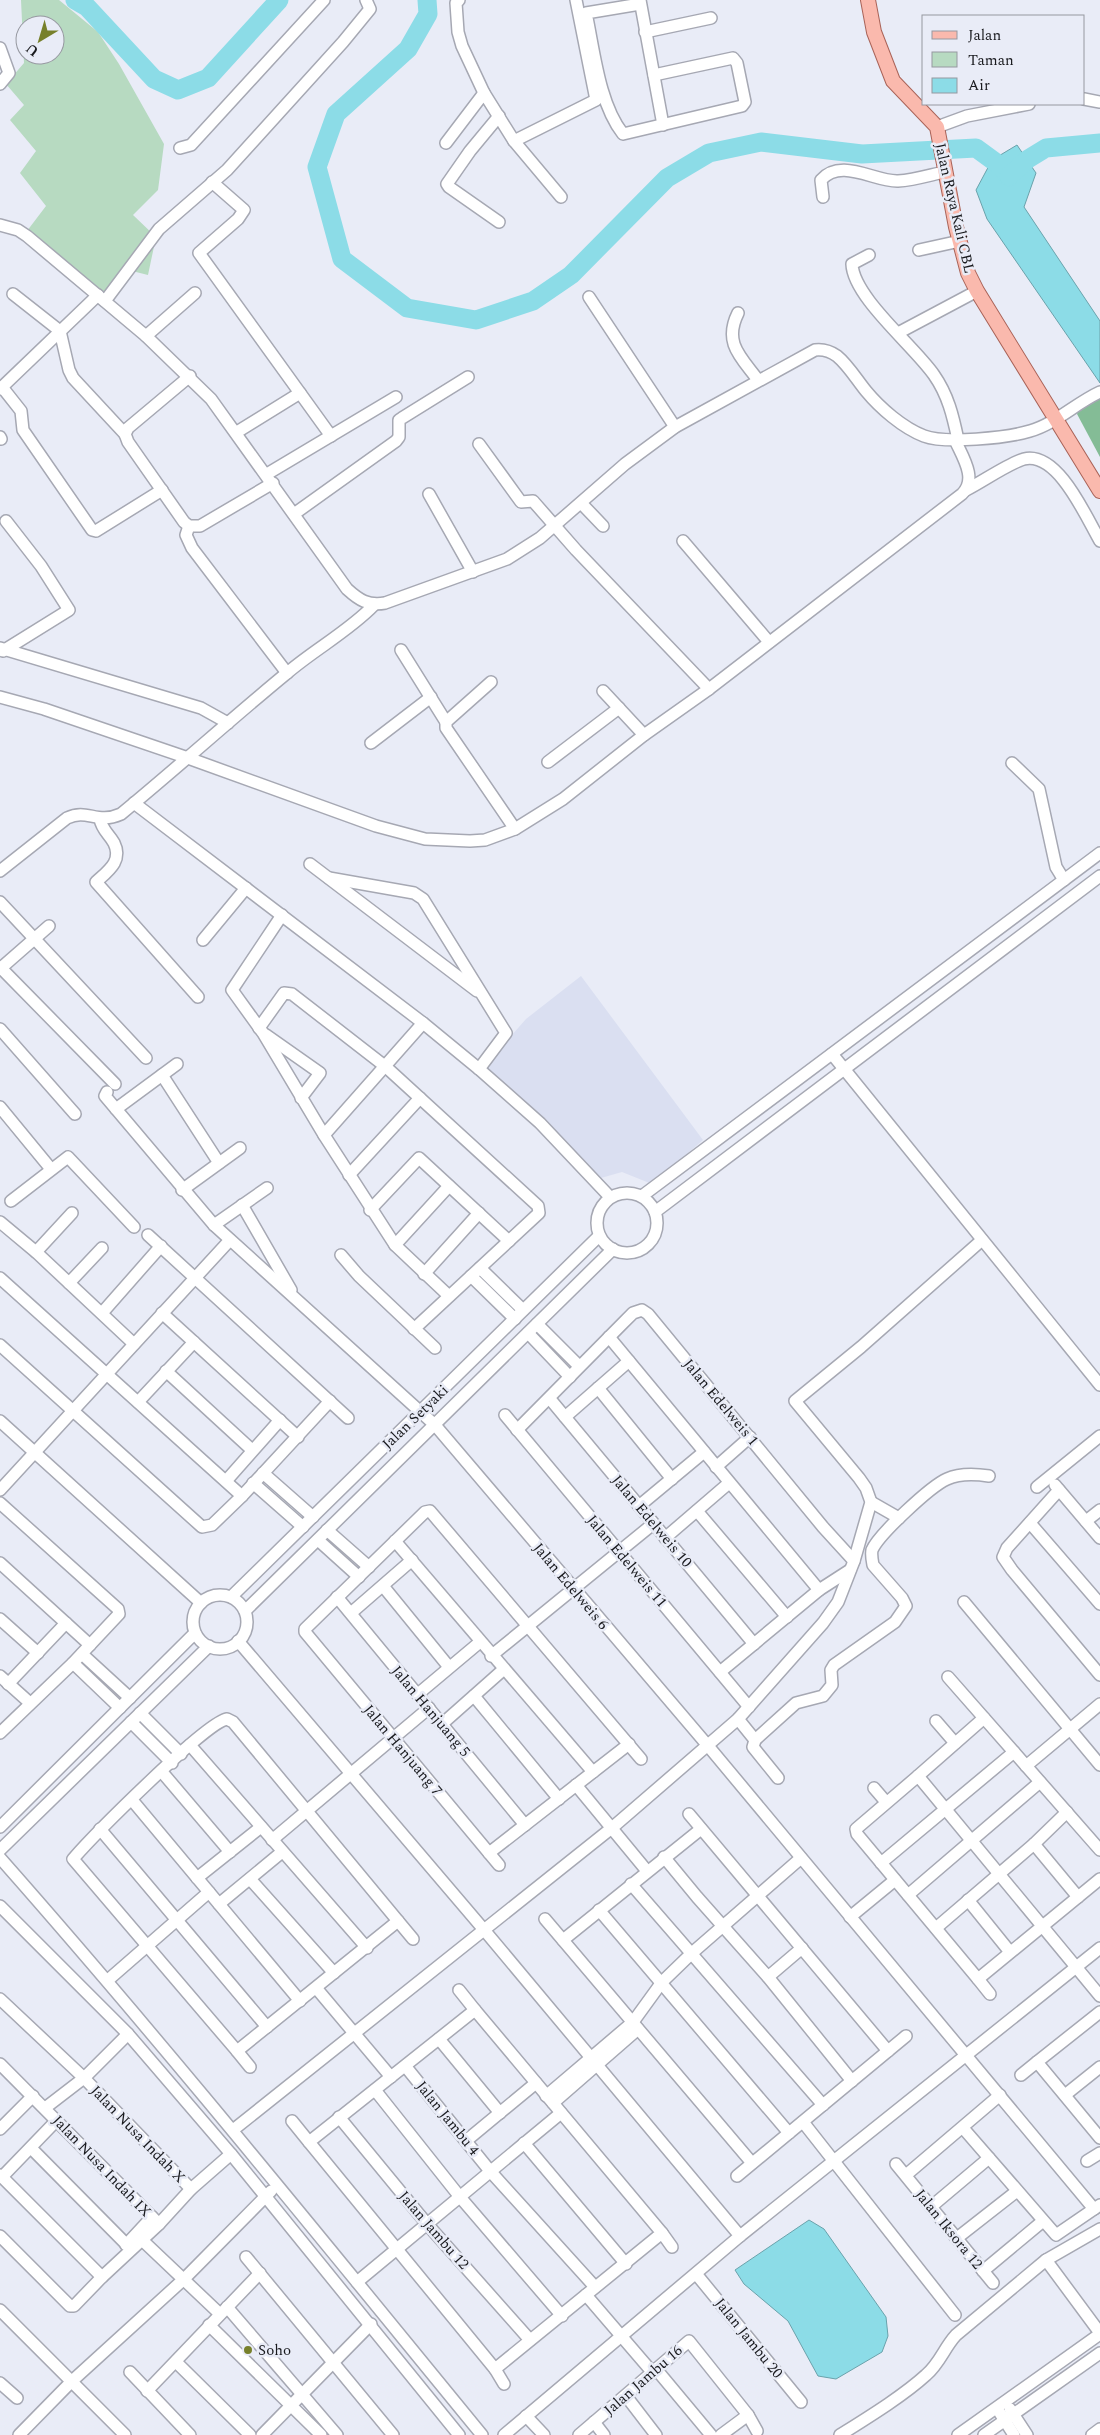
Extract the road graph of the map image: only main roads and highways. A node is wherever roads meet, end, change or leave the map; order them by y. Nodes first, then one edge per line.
1 (868, 0) edge
2 (1100, 491) edge

1 - 2 main road, Jalan Raya Kali CBL

